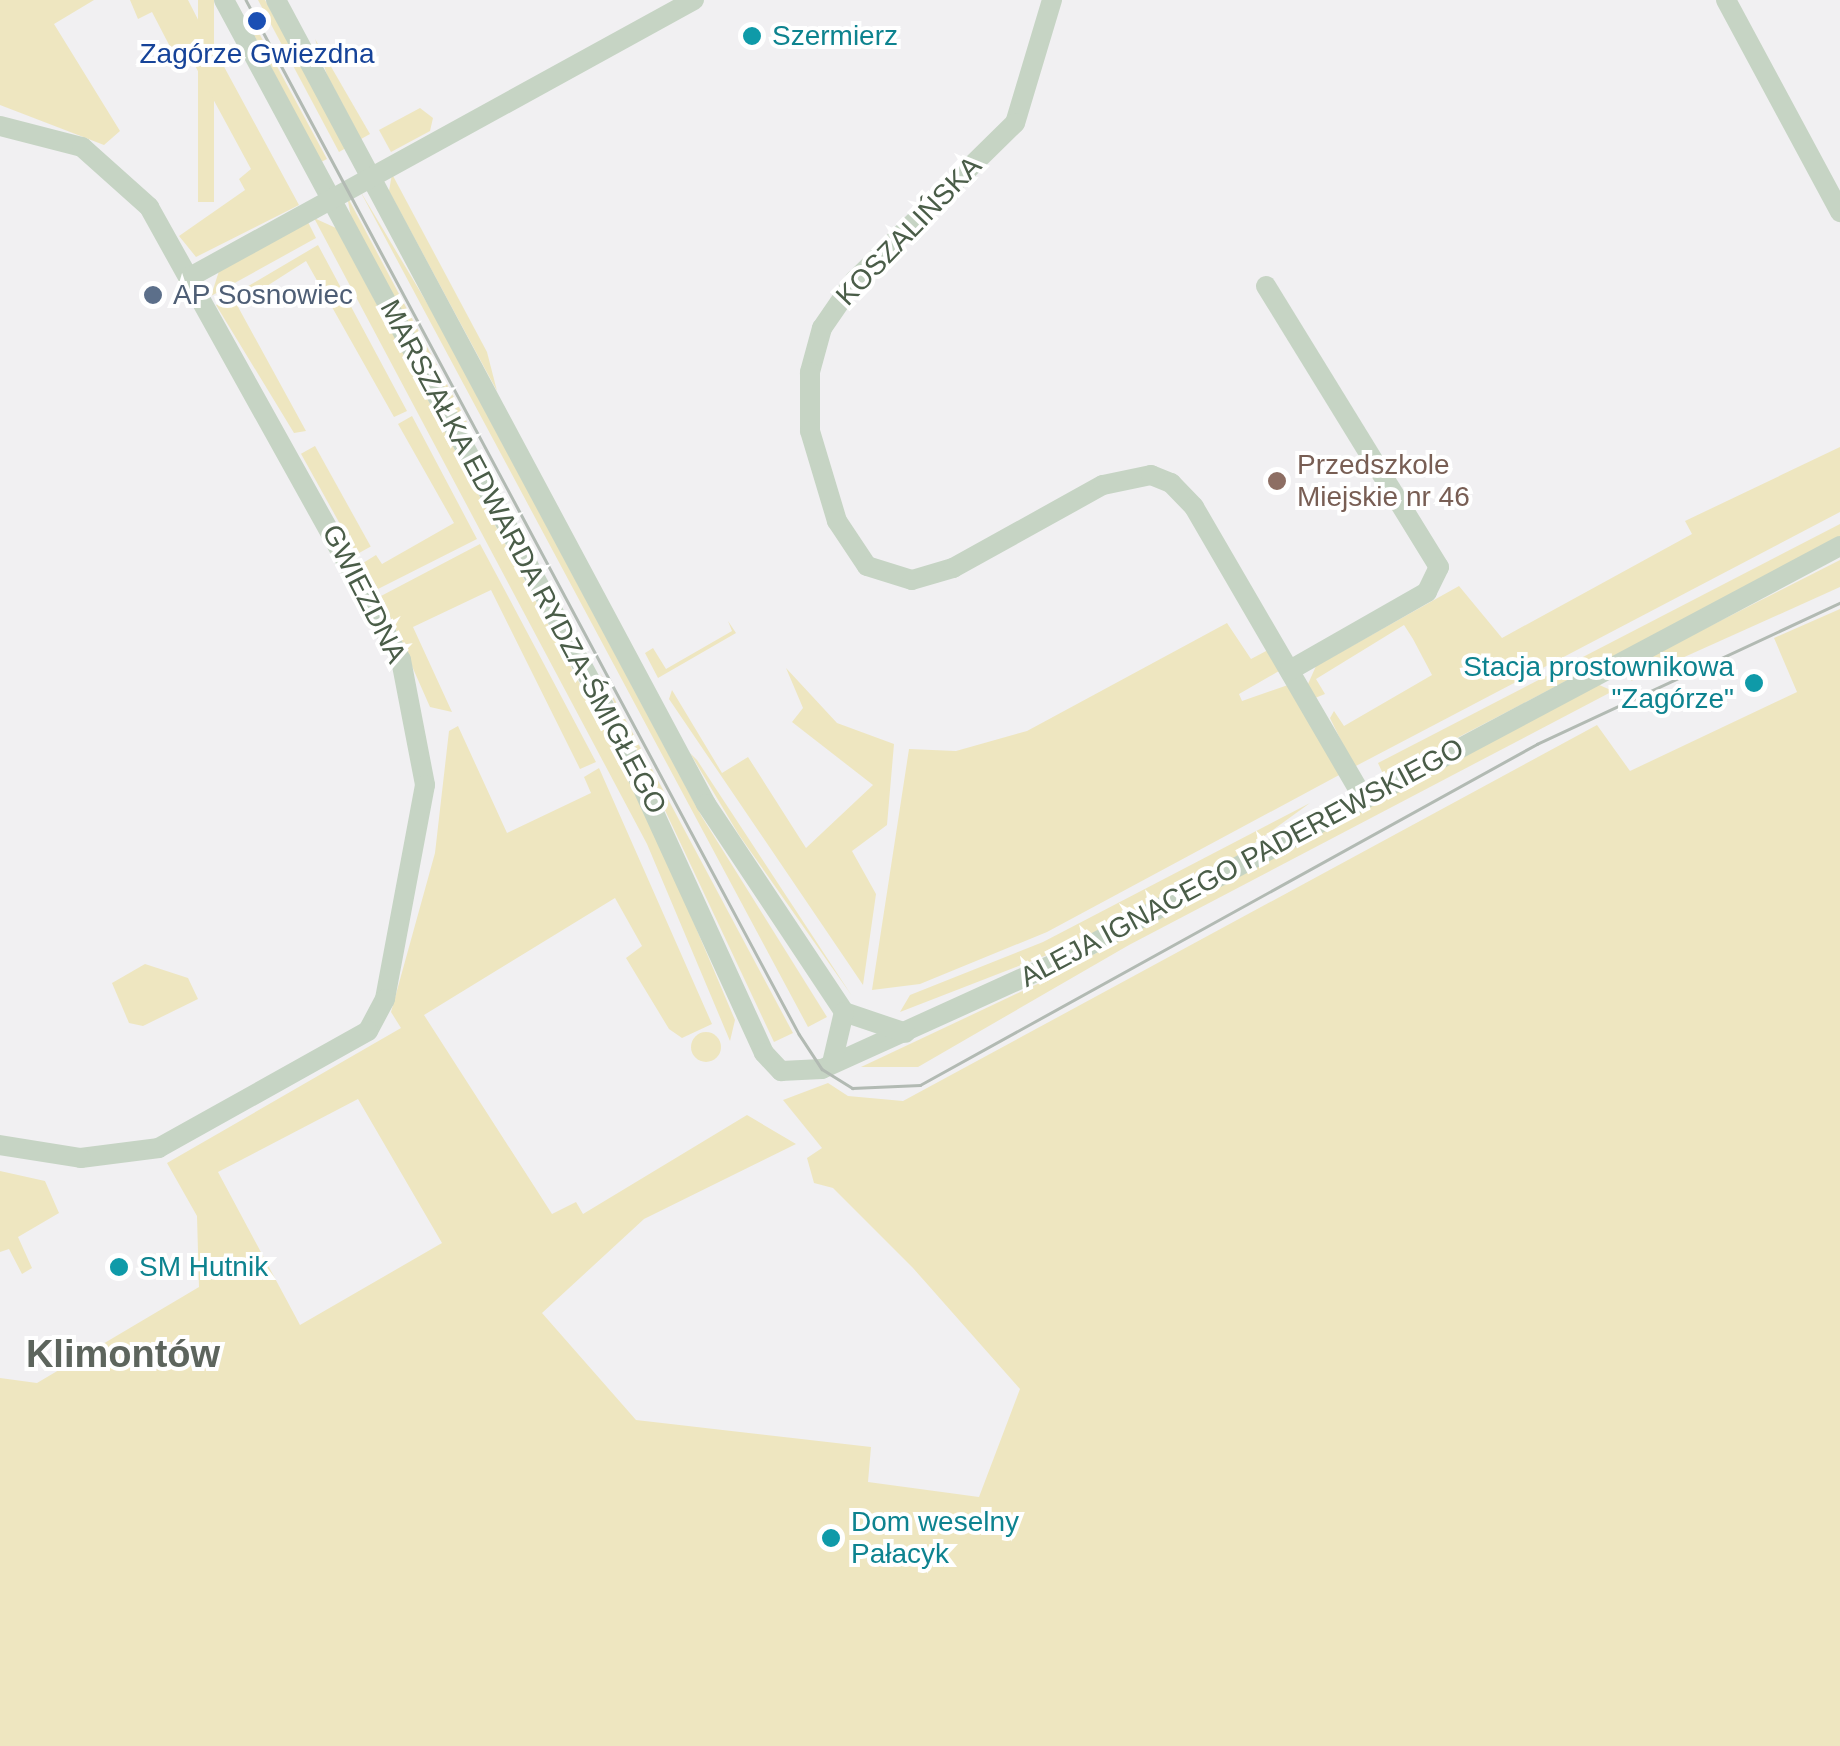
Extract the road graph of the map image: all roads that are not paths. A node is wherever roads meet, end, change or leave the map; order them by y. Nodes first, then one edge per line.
1 (224, 0) edge
2 (276, 0) edge
3 (694, 0) edge
4 (1052, 0) edge
5 (1726, 0) edge
6 (0, 126) edge
7 (369, 174) junction
8 (329, 196) junction
9 (1840, 212) edge
10 (190, 277) junction
11 (1266, 286) dead end
12 (1840, 546) edge
13 (1290, 670) junction
14 (1364, 799) junction
15 (844, 1012) junction
16 (906, 1033) junction
17 (832, 1063) junction
18 (0, 1145) edge

1 - 8 street, MARSZAŁKA EDWARDA RYDZA-ŚMIGŁEGO
2 - 7 street, MARSZAŁKA EDWARDA RYDZA-ŚMIGŁEGO
3 - 7 street
4 - 13 street, KOSZALIŃSKA
5 - 9 street
6 - 10 street, GWIEZDNA
7 - 8 street
7 - 15 street, MARSZAŁKA EDWARDA RYDZA-ŚMIGŁEGO
8 - 10 street
8 - 17 street, MARSZAŁKA EDWARDA RYDZA-ŚMIGŁEGO
10 - 18 street, GWIEZDNA
11 - 13 street
12 - 14 street, ALEJA IGNACEGO PADEREWSKIEGO
13 - 14 street, KOSZALIŃSKA
14 - 16 street, ALEJA IGNACEGO PADEREWSKIEGO
15 - 16 street
15 - 17 street
16 - 17 street, MARSZAŁKA EDWARDA RYDZA-ŚMIGŁEGO

